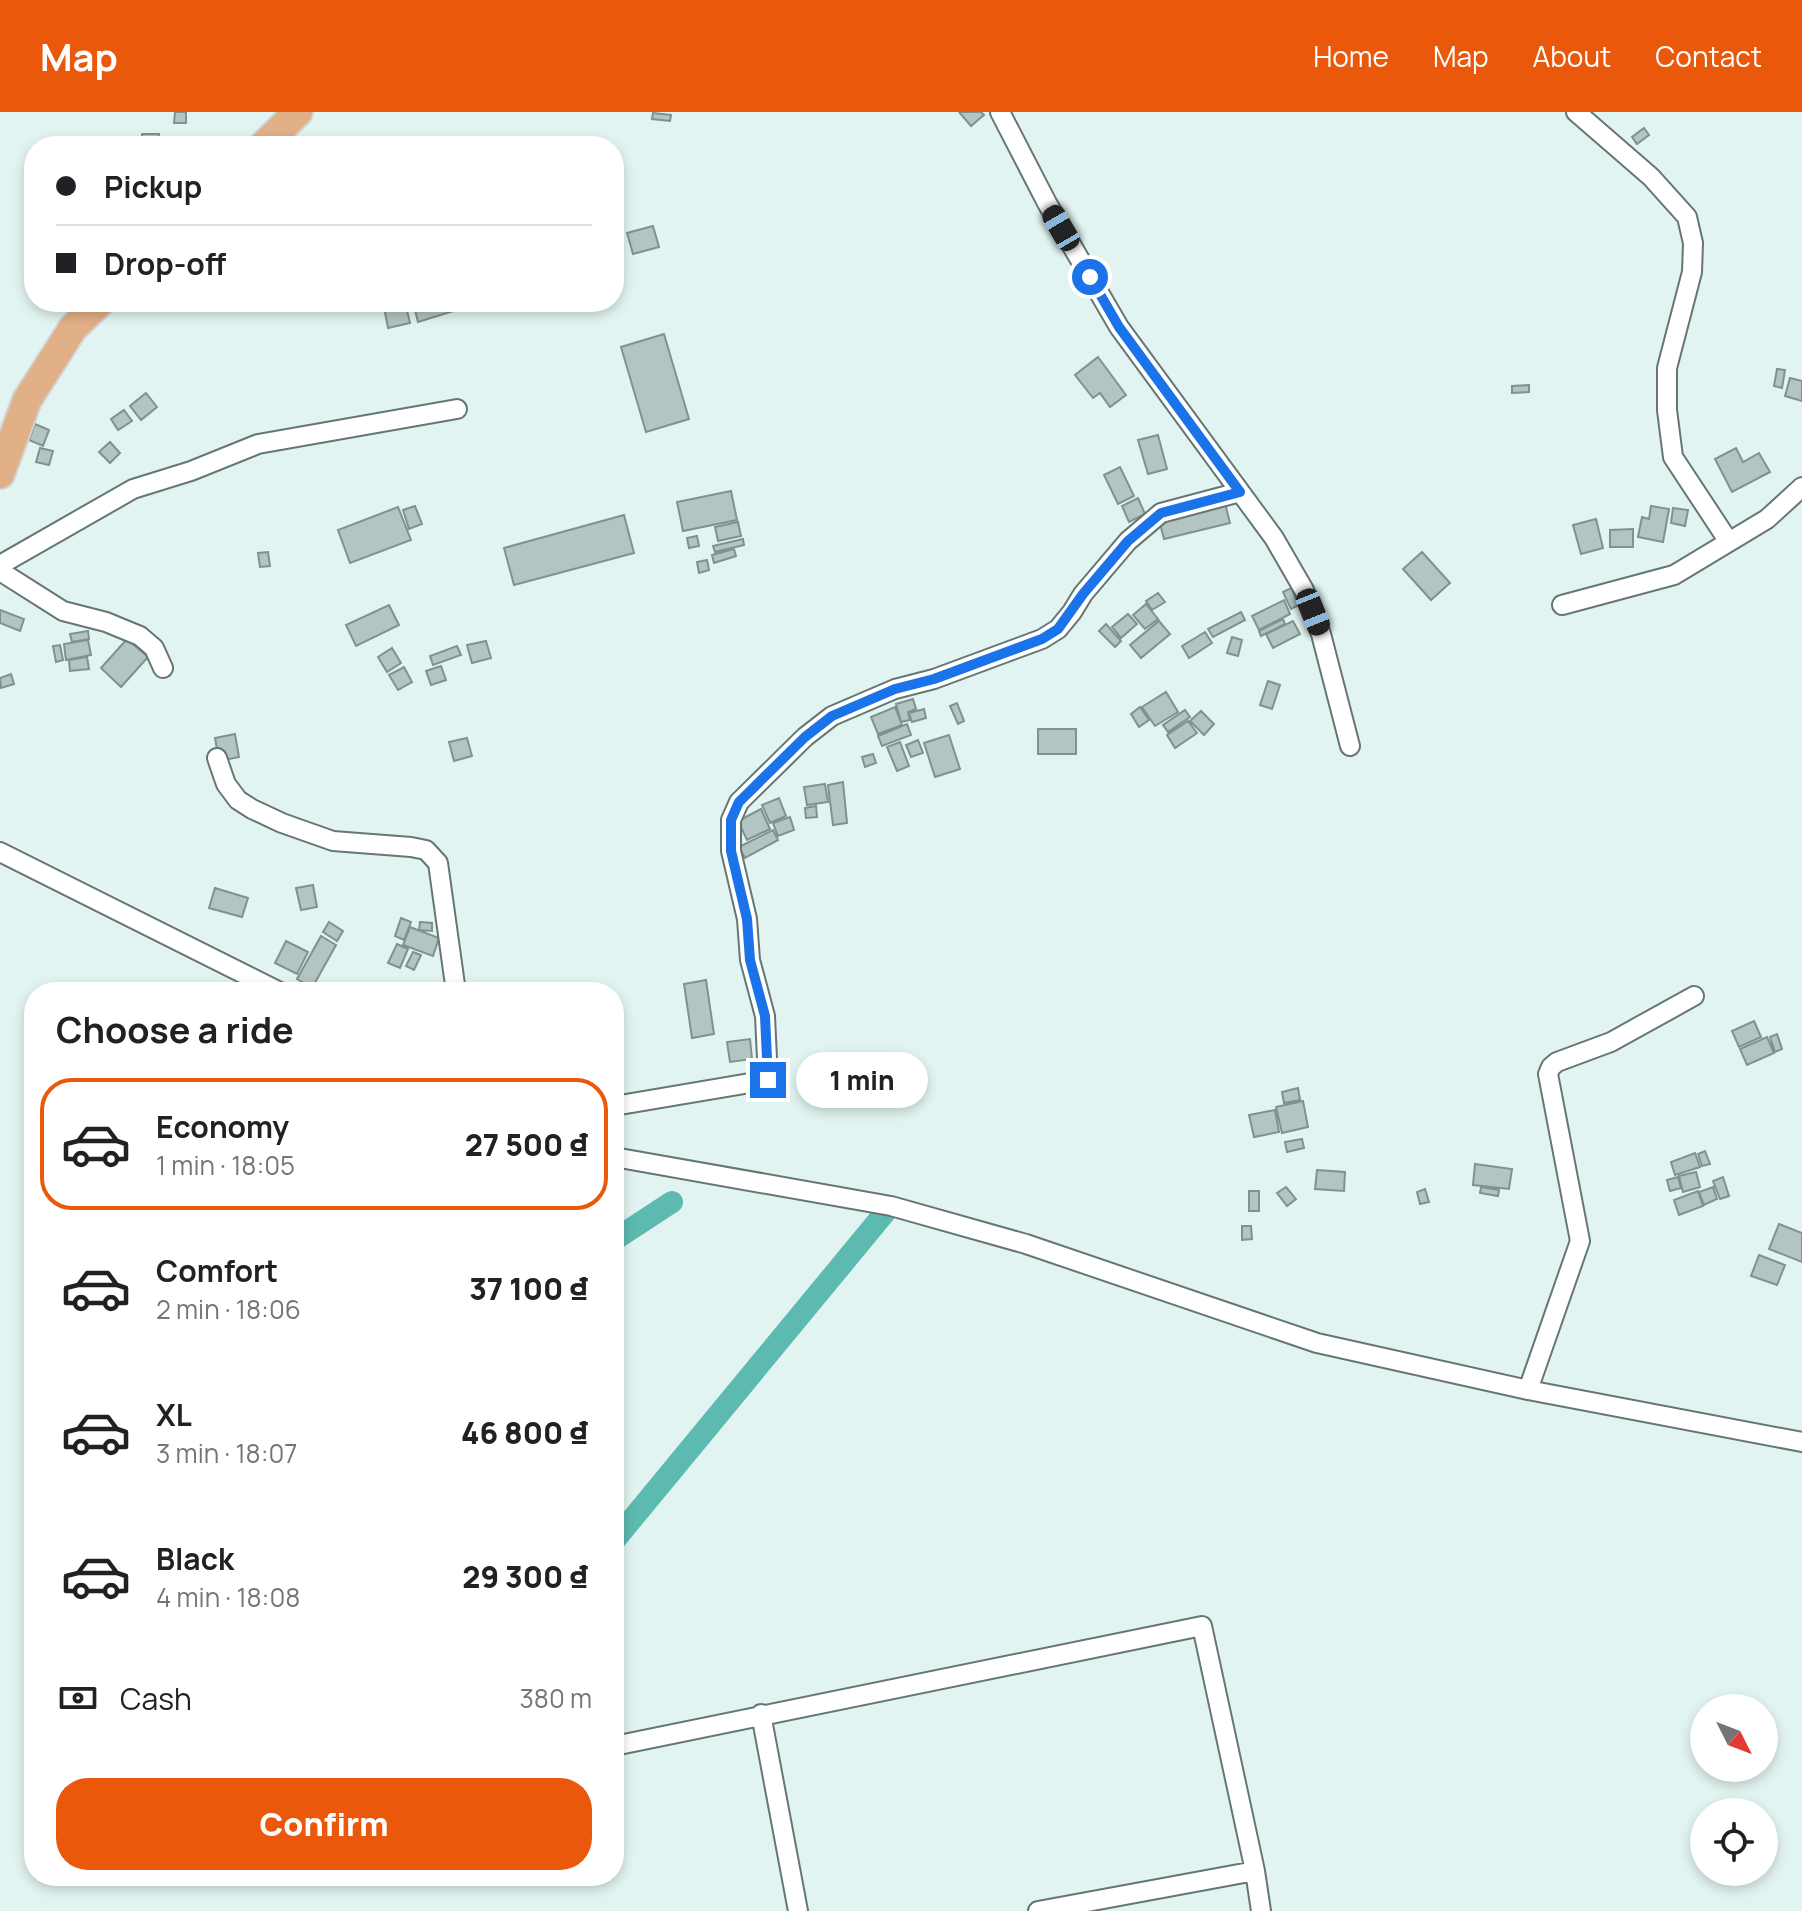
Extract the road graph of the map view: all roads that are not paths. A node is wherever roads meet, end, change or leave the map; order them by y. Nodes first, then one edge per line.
1 (298, 112) edge
2 (1000, 112) edge
3 (1576, 112) edge
4 (273, 136) edge
5 (90, 312) edge
6 (457, 409) dead end
7 (0, 474) edge
8 (1802, 487) edge
9 (1240, 492) junction
10 (1729, 542) junction
11 (0, 568) edge
12 (1562, 605) dead end
13 (163, 668) dead end
14 (1350, 746) dead end
15 (217, 758) dead end
16 (0, 852) edge
17 (260, 982) edge
18 (455, 982) edge
19 (1694, 996) dead end
20 (624, 1104) edge
21 (624, 1159) edge
22 (1528, 1390) junction
23 (1802, 1442) edge
24 (761, 1714) junction
25 (624, 1744) edge
26 (1255, 1871) junction
27 (798, 1911) edge
28 (1038, 1911) edge
29 (1261, 1911) edge

1 - 4 main road
2 - 9 street
3 - 10 street
5 - 7 main road
6 - 11 street
8 - 10 street
9 - 14 street
9 - 20 street
10 - 12 street
11 - 13 street
15 - 18 street
16 - 17 street
19 - 22 street
21 - 22 street
22 - 23 street
24 - 25 street
24 - 26 street
24 - 27 street
26 - 28 street
26 - 29 street

